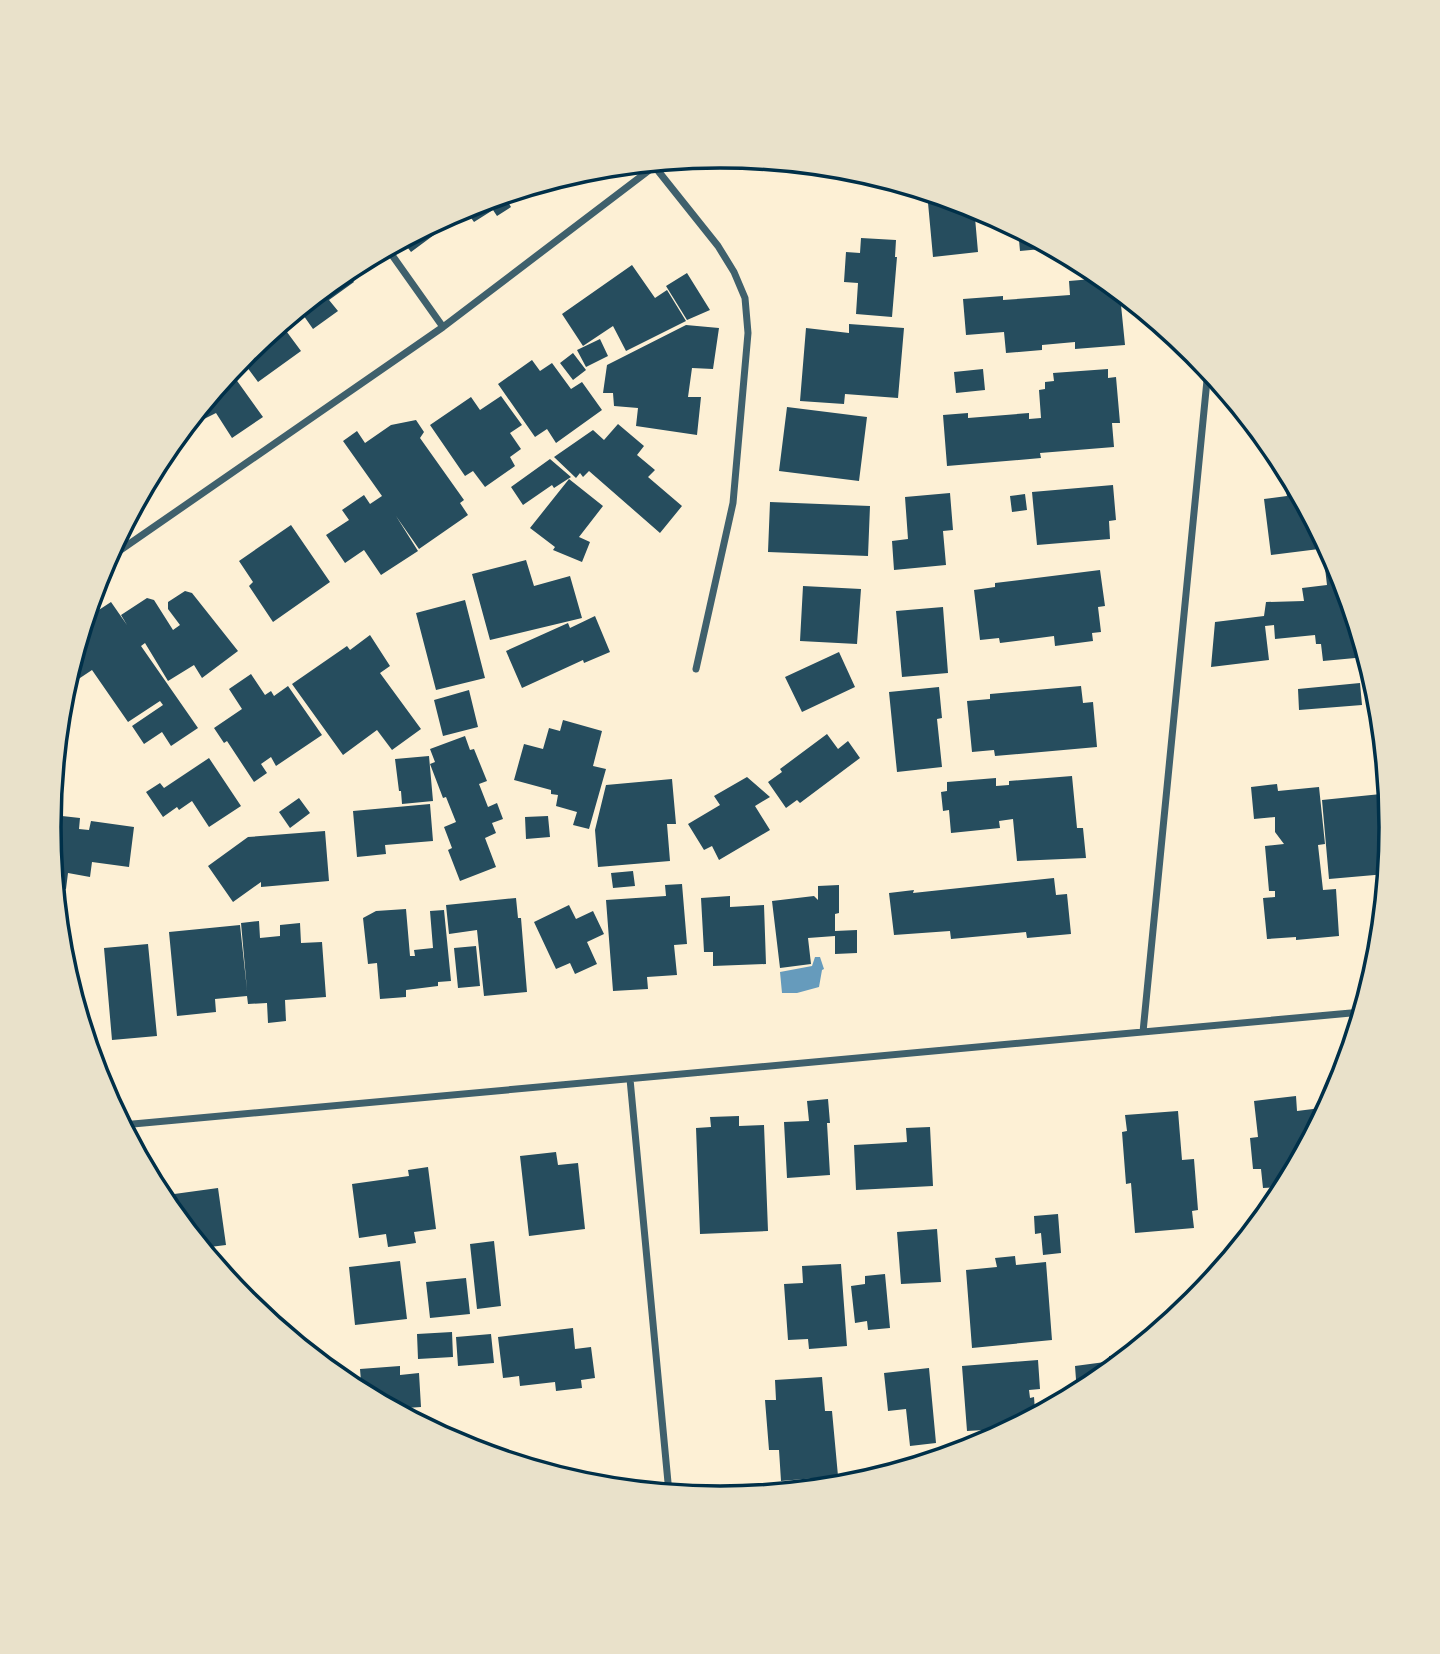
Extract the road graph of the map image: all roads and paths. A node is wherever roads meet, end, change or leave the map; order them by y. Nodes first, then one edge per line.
1 (662, 171) edge
2 (645, 173) edge
3 (393, 256) edge
4 (443, 327) junction
5 (1207, 384) edge
6 (124, 547) edge
7 (696, 668) dead end
8 (1351, 1013) edge
9 (1143, 1032) junction
10 (630, 1079) junction
11 (132, 1124) edge
12 (668, 1483) edge

1 - 7 street
2 - 4 street
3 - 4 street
4 - 6 street
5 - 9 street
8 - 9 street
9 - 10 street
10 - 11 street
10 - 12 street

